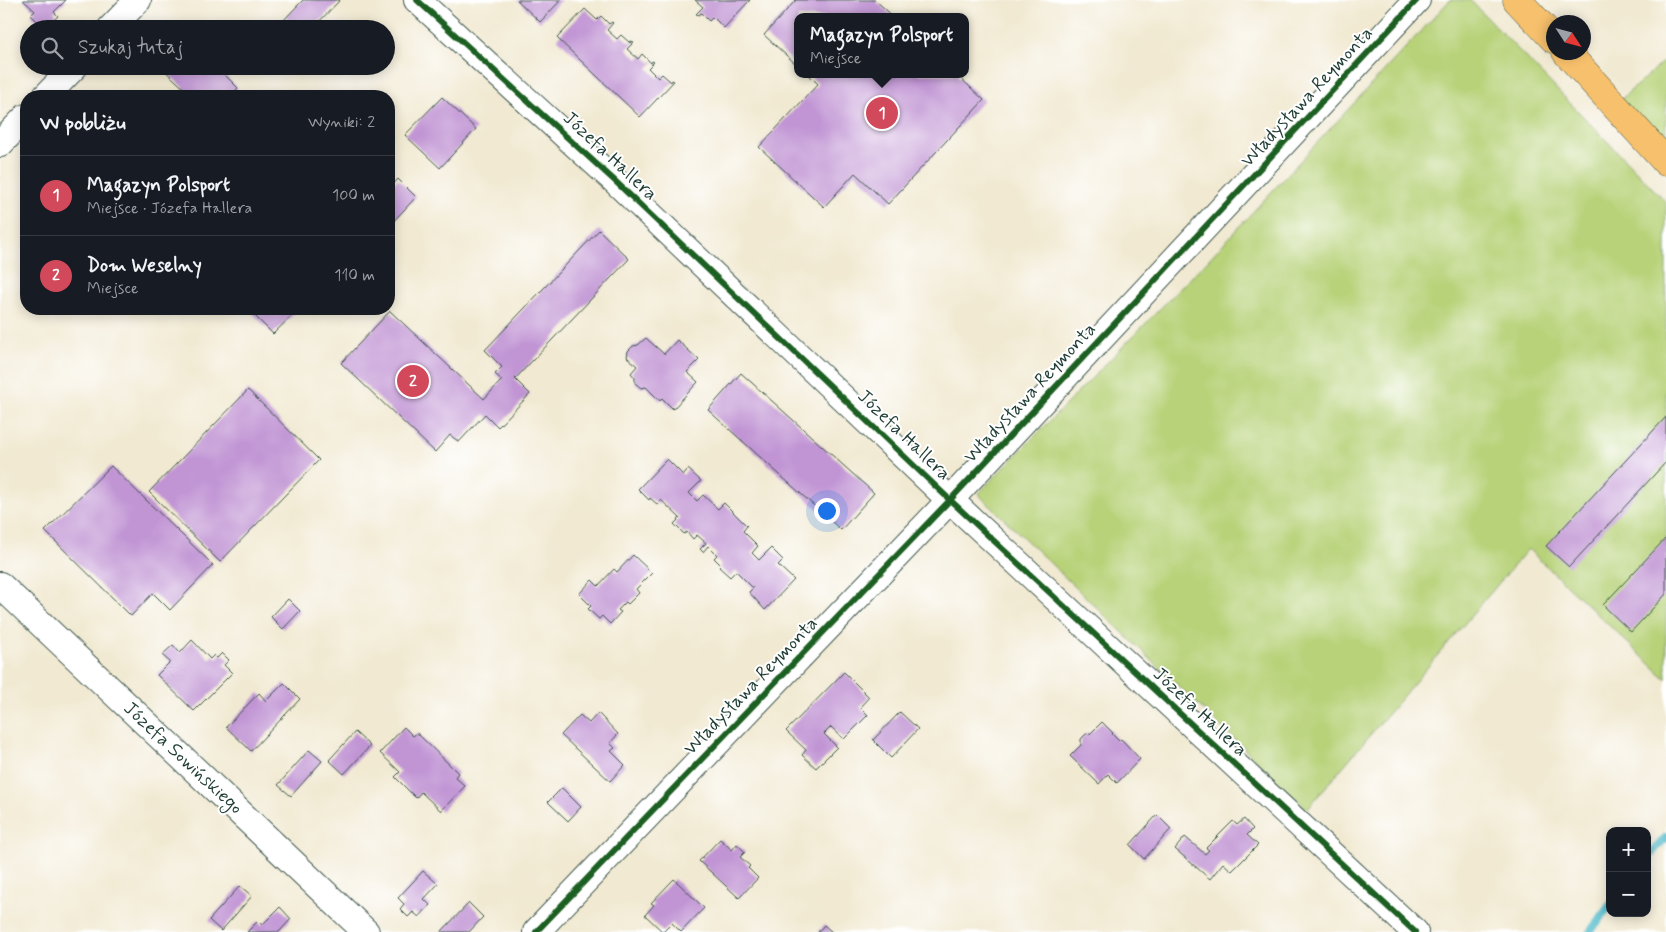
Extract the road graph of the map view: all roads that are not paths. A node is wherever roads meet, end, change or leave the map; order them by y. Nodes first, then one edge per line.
1 (138, 0) edge
2 (417, 0) edge
3 (1417, 0) edge
4 (1517, 0) edge
5 (119, 20) edge
6 (1546, 31) edge
7 (1573, 60) edge
8 (66, 75) edge
9 (52, 90) edge
10 (20, 123) edge
11 (0, 144) edge
12 (1666, 162) edge
13 (950, 500) junction
14 (0, 585) edge
15 (366, 932) edge
16 (536, 932) edge
17 (1415, 932) edge

1 - 5 street
2 - 13 street, Józefa Hallera
3 - 13 street, Władysława Reymonta
4 - 6 main road
7 - 12 main road
8 - 9 street
10 - 11 street
13 - 16 street, Władysława Reymonta
13 - 17 street, Józefa Hallera
14 - 15 street, Józefa Sowińskiego

